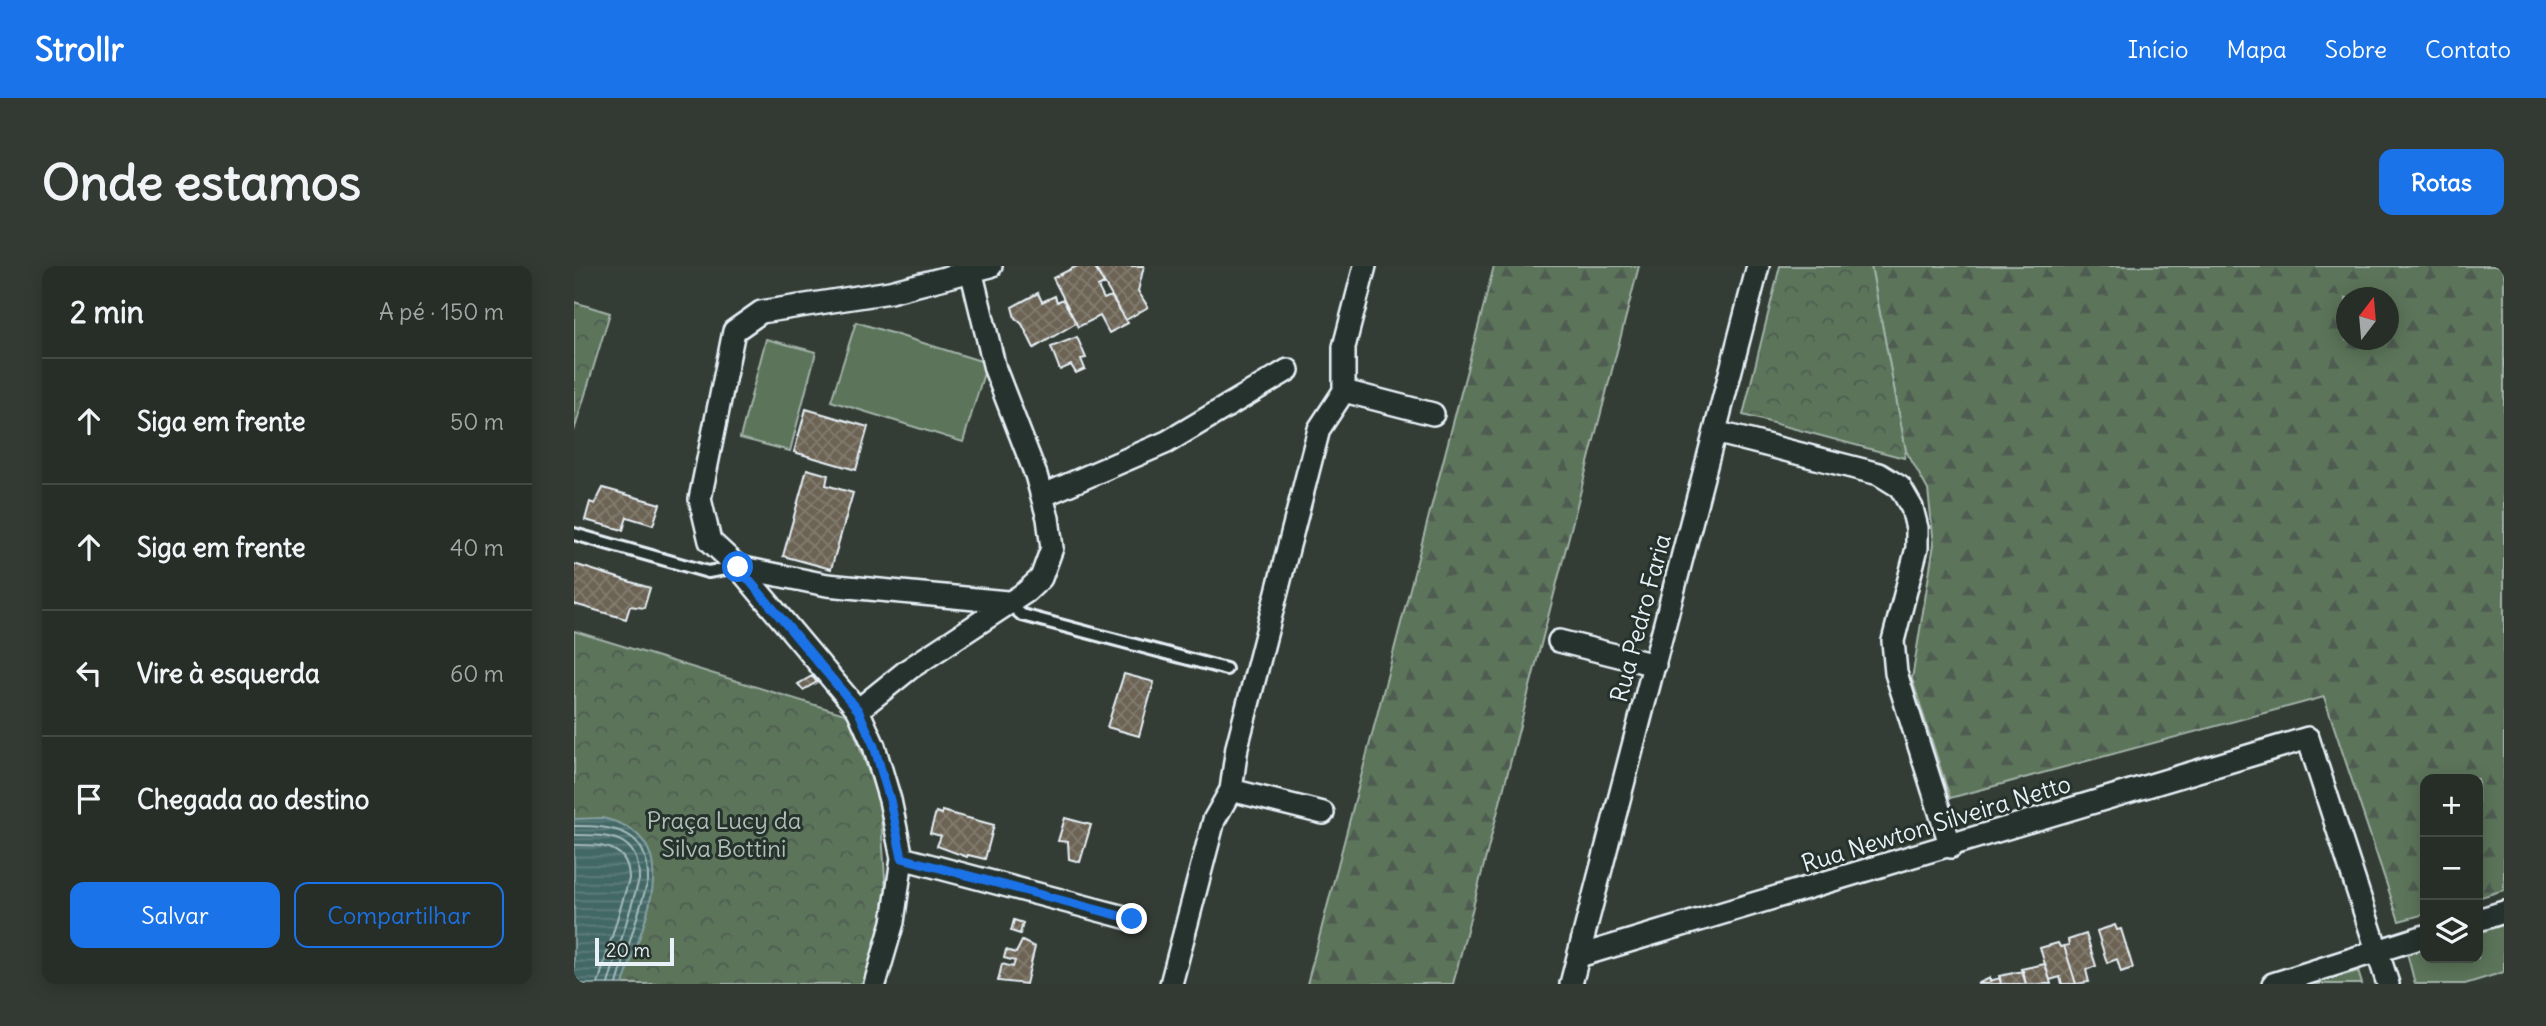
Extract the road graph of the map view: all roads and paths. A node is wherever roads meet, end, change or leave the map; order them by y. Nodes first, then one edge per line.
1 (1365, 266) edge
2 (1758, 266) edge
3 (978, 268) edge
4 (1287, 370) dead end
5 (1344, 391) junction
6 (1433, 414) dead end
7 (1715, 432) junction
8 (1042, 496) junction
9 (574, 534) edge
10 (738, 567) junction
11 (1007, 603) junction
12 (1559, 641) dead end
13 (1655, 665) junction
14 (1226, 669) dead end
15 (858, 710) junction
16 (1231, 790) junction
17 (1324, 813) dead end
18 (1951, 847) junction
19 (902, 858) junction
20 (2504, 912) edge
21 (2483, 918) edge
22 (1132, 919) dead end
23 (2420, 937) edge
24 (2378, 950) junction
25 (1579, 956) junction
26 (875, 984) edge
27 (1171, 984) edge
28 (1572, 984) edge
29 (2273, 984) edge
30 (2388, 984) edge

1 - 5 street
2 - 7 street, Rua Pedro Faria
3 - 8 street
3 - 10 street
4 - 8 street
5 - 6 street
5 - 16 street
7 - 13 street, Rua Pedro Faria
7 - 18 street
8 - 11 street
9 - 10 lane
10 - 11 street
10 - 15 street
11 - 14 lane
11 - 15 street
12 - 13 street
13 - 25 street, Rua Pedro Faria
15 - 19 street
16 - 17 street
16 - 27 street
18 - 24 street, Rua Newton Silveira Netto
18 - 25 street, Rua Newton Silveira Netto
19 - 22 street
19 - 26 street
20 - 21 street
23 - 24 street
24 - 29 street
24 - 30 street
25 - 28 street, Rua Pedro Faria

